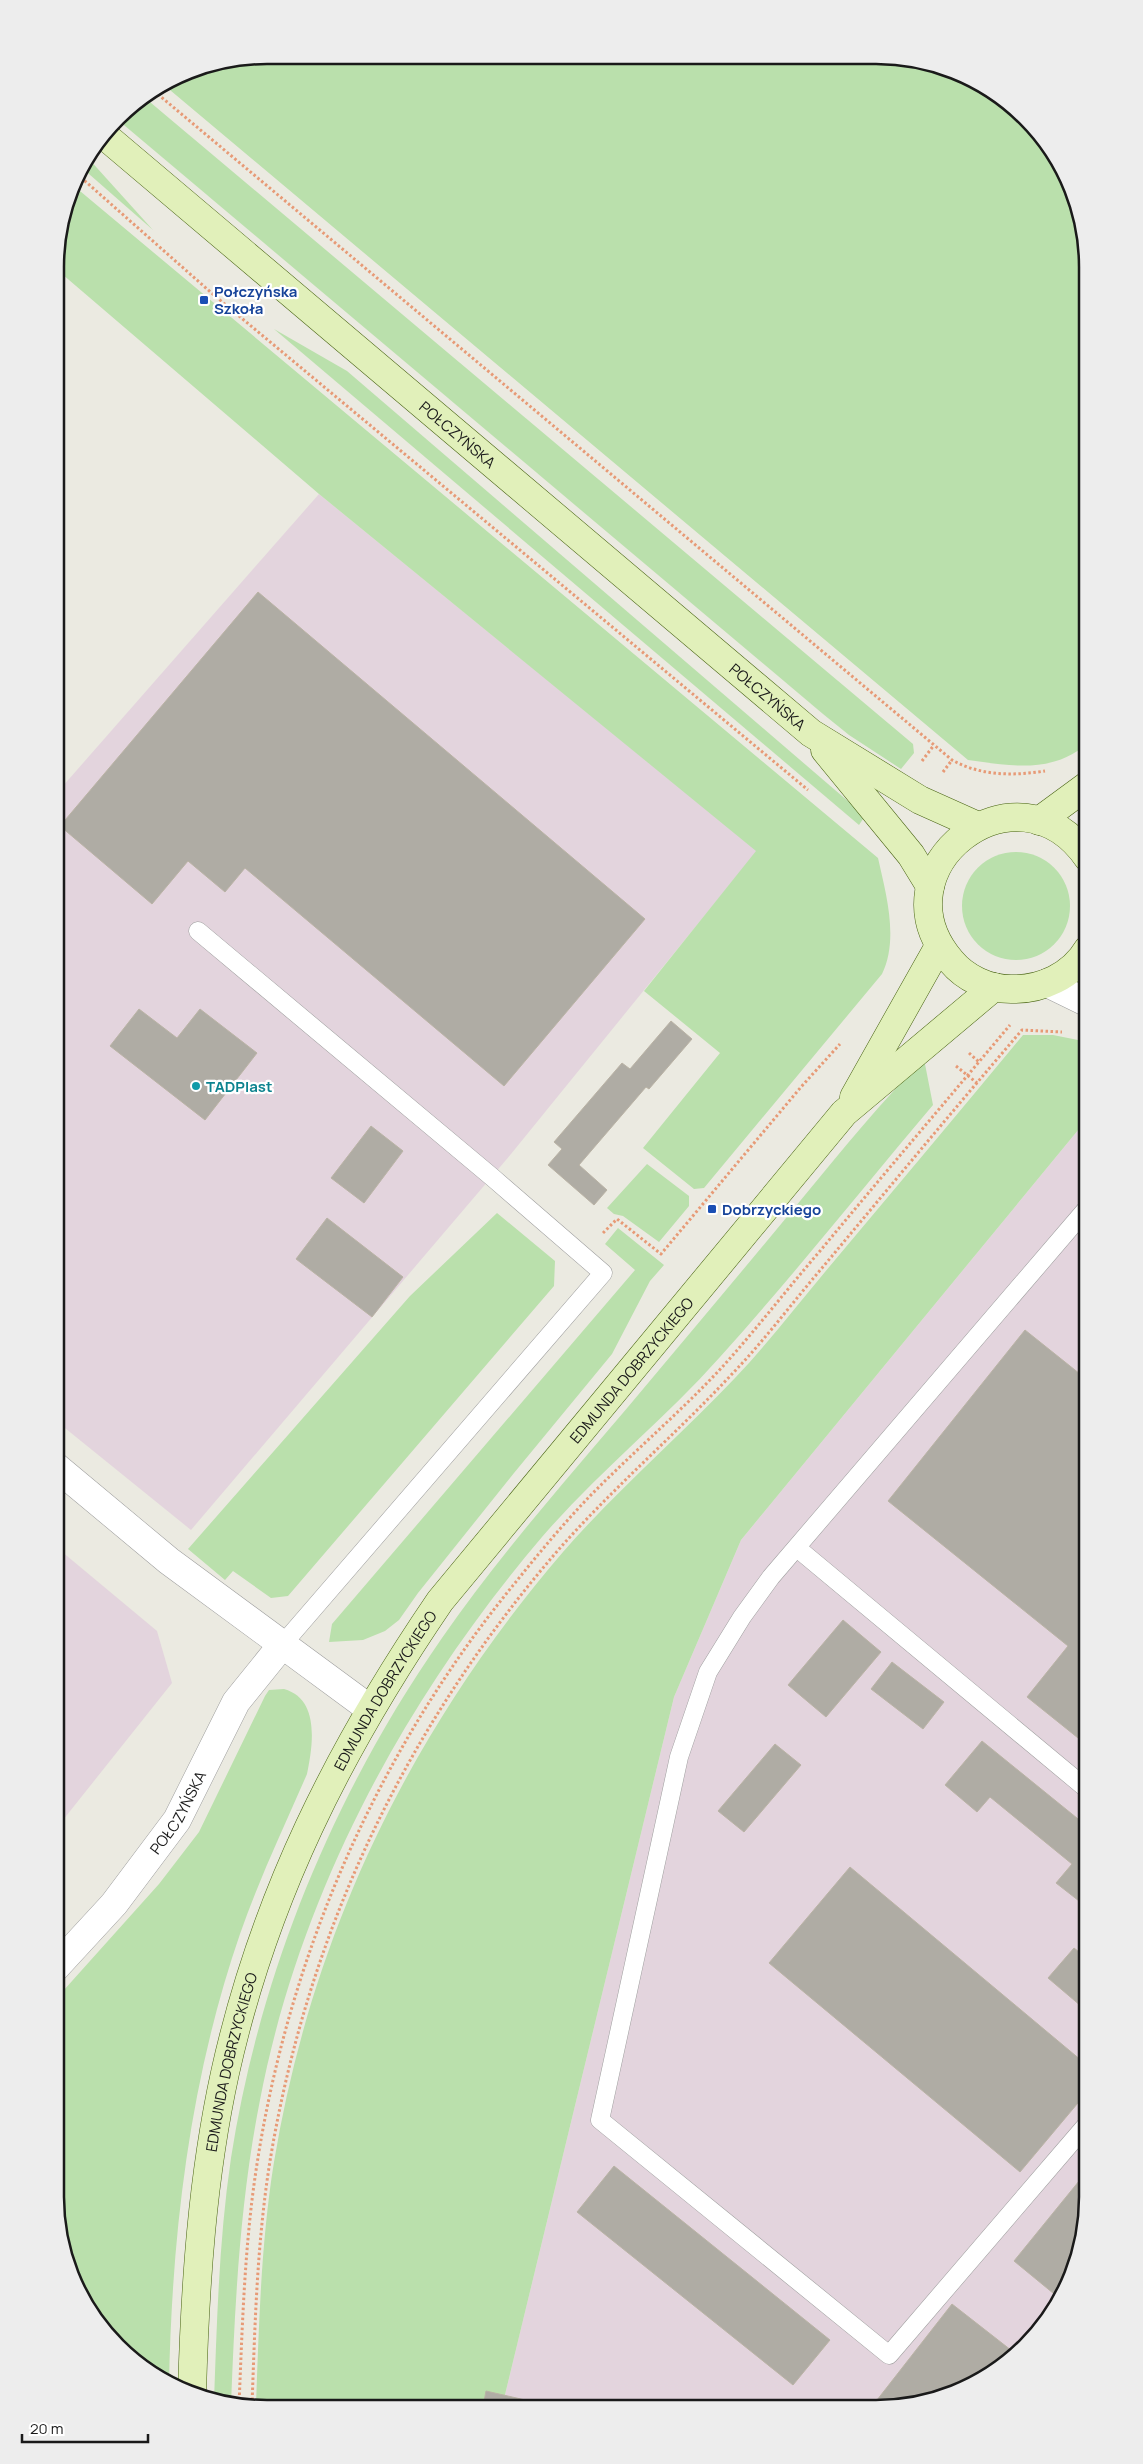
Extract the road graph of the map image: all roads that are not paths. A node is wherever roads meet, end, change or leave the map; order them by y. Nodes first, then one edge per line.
1 (109, 139) edge
2 (811, 733) junction
3 (1079, 792) edge
4 (1039, 821) junction
5 (978, 826) junction
6 (1079, 848) edge
7 (930, 886) junction
8 (198, 931) dead end
9 (939, 946) junction
10 (1079, 958) edge
11 (1046, 983) junction
12 (994, 987) junction
13 (1079, 999) edge
14 (844, 1113) junction
15 (1079, 1218) edge
16 (64, 1474) edge
17 (797, 1548) junction
18 (282, 1645) junction
19 (370, 1709) junction
20 (1079, 1783) edge
21 (64, 1958) edge
22 (1079, 2133) edge
23 (192, 2386) edge

1 - 2 main road, POŁCZYŃSKA
2 - 5 main road, POŁCZYŃSKA
2 - 7 main road, POŁCZYŃSKA
3 - 4 main road
4 - 5 main road
4 - 6 main road
5 - 7 main road
7 - 9 main road
8 - 18 lane
9 - 12 main road
9 - 14 main road, EDMUNDA DOBRZYCKIEGO
10 - 11 main road
11 - 12 main road
11 - 13 street
12 - 14 main road, EDMUNDA DOBRZYCKIEGO
14 - 19 main road, EDMUNDA DOBRZYCKIEGO
15 - 17 lane
16 - 18 street
17 - 20 lane
17 - 22 lane
18 - 19 street
18 - 21 street, POŁCZYŃSKA
19 - 23 main road, EDMUNDA DOBRZYCKIEGO

